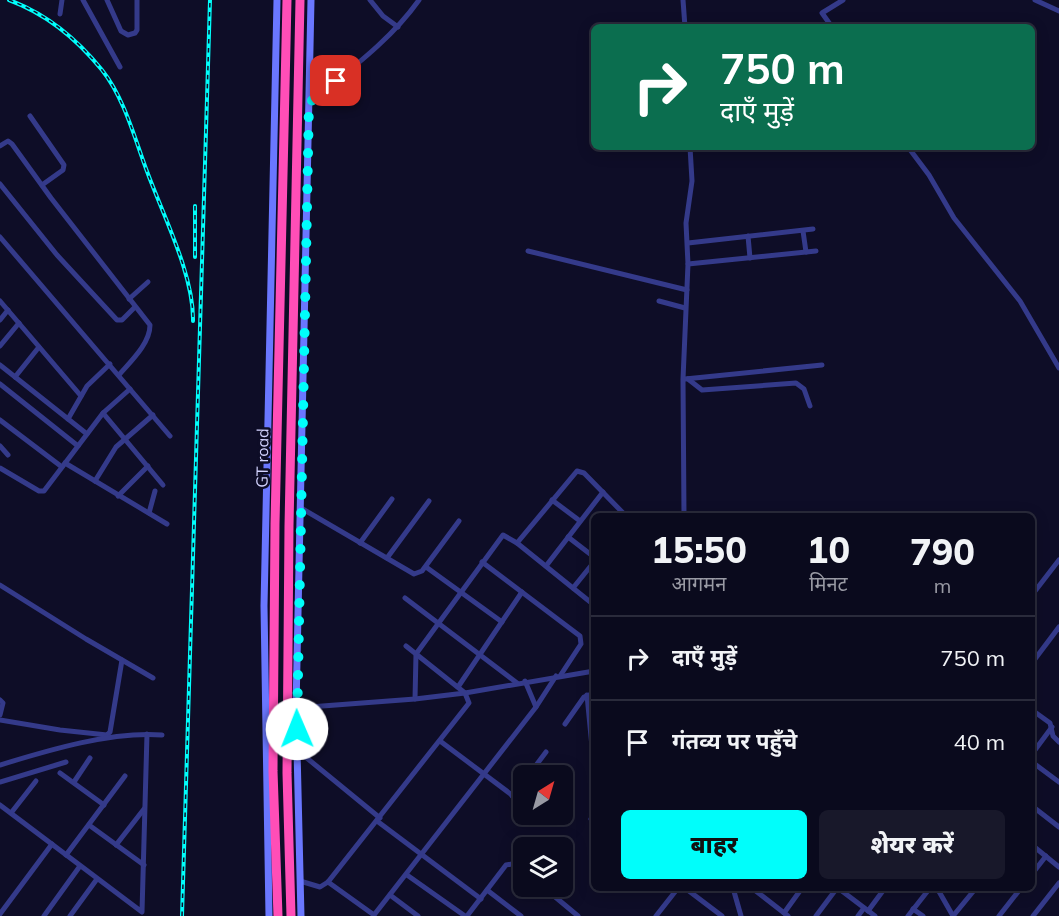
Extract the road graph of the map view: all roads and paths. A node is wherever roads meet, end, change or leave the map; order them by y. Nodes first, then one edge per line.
1 (62, 0) edge
2 (83, 0) edge
3 (107, 0) edge
4 (137, 0) edge
5 (277, 0) edge
6 (287, 0) edge
7 (300, 0) edge
8 (311, 0) edge
9 (370, 0) edge
10 (419, 0) edge
11 (683, 0) edge
12 (843, 0) edge
13 (1035, 0) edge
14 (1059, 11) edge
15 (60, 14) dead end
16 (685, 24) edge
17 (830, 24) edge
18 (398, 27) junction
19 (120, 67) dead end
20 (309, 103) junction
21 (30, 116) dead end
22 (0, 146) edge
23 (690, 150) edge
24 (910, 150) edge
25 (0, 184) edge
26 (42, 185) junction
27 (813, 230) dead end
28 (803, 231) junction
29 (748, 236) junction
30 (0, 237) edge
31 (688, 243) junction
32 (528, 251) dead end
33 (816, 251) dead end
34 (806, 252) junction
35 (750, 258) junction
36 (688, 264) junction
37 (148, 282) dead end
38 (687, 290) junction
39 (129, 299) junction
40 (0, 301) edge
41 (658, 301) dead end
42 (135, 307) junction
43 (685, 308) junction
44 (8, 310) junction
45 (0, 320) edge
46 (18, 322) junction
47 (0, 346) edge
48 (39, 347) junction
49 (110, 364) junction
50 (0, 365) edge
51 (822, 365) dead end
52 (1059, 368) edge
53 (119, 375) junction
54 (15, 377) junction
55 (685, 379) junction
56 (0, 384) edge
57 (130, 389) junction
58 (81, 396) junction
59 (810, 406) dead end
60 (103, 412) junction
61 (153, 415) junction
62 (68, 419) junction
63 (0, 420) edge
64 (87, 434) junction
65 (171, 436) dead end
66 (125, 438) junction
67 (0, 446) edge
68 (78, 446) junction
69 (8, 454) dead end
70 (63, 465) junction
71 (148, 466) junction
72 (0, 468) edge
73 (94, 481) junction
74 (163, 485) dead end
75 (155, 491) dead end
76 (603, 492) junction
77 (118, 496) junction
78 (392, 499) dead end
79 (552, 500) junction
80 (429, 501) dead end
81 (301, 508) junction
82 (149, 513) junction
83 (623, 513) edge
84 (684, 513) edge
85 (580, 521) junction
86 (459, 522) dead end
87 (167, 524) dead end
88 (568, 537) junction
89 (360, 543) junction
90 (517, 543) junction
91 (591, 555) edge
92 (387, 558) junction
93 (1059, 560) edge
94 (482, 562) junction
95 (546, 566) junction
96 (591, 566) edge
97 (426, 567) junction
98 (0, 585) edge
99 (573, 588) junction
100 (1035, 591) edge
101 (460, 592) junction
102 (522, 592) junction
103 (405, 598) dead end
104 (591, 602) edge
105 (502, 622) junction
106 (437, 623) junction
107 (1058, 629) edge
108 (406, 646) dead end
109 (416, 654) junction
110 (481, 655) junction
111 (1035, 659) edge
112 (122, 660) junction
113 (591, 670) edge
114 (558, 676) junction
115 (153, 678) dead end
116 (525, 681) junction
117 (517, 683) junction
118 (458, 687) junction
119 (465, 693) junction
120 (591, 694) edge
121 (587, 695) junction
122 (415, 699) junction
123 (0, 700) edge
124 (536, 707) junction
125 (296, 708) junction
126 (1035, 712) edge
127 (0, 715) edge
128 (0, 720) edge
129 (565, 724) dead end
130 (1052, 727) junction
131 (147, 734) junction
132 (162, 735) dead end
133 (591, 737) edge
134 (440, 741) junction
135 (1059, 742) edge
136 (297, 750) junction
137 (1035, 750) edge
138 (546, 752) dead end
139 (90, 758) dead end
140 (66, 762) dead end
141 (1035, 764) edge
142 (0, 765) edge
143 (536, 765) edge
144 (60, 773) dead end
145 (483, 775) junction
146 (125, 776) dead end
147 (36, 781) dead end
148 (0, 782) edge
149 (74, 782) junction
150 (1059, 782) edge
151 (512, 796) edge
152 (0, 805) edge
153 (104, 805) junction
154 (145, 808) junction
155 (1035, 808) edge
156 (11, 813) junction
157 (379, 820) junction
158 (89, 825) junction
159 (1059, 827) edge
160 (52, 844) junction
161 (116, 845) junction
162 (1035, 847) edge
163 (66, 855) junction
164 (422, 855) junction
165 (1046, 856) junction
166 (144, 865) junction
167 (513, 865) edge
168 (80, 866) junction
169 (1059, 867) edge
170 (1035, 870) edge
171 (407, 875) junction
172 (98, 879) junction
173 (300, 881) junction
174 (328, 882) junction
175 (1059, 883) edge
176 (488, 890) junction
177 (676, 891) edge
178 (689, 891) edge
179 (734, 891) edge
180 (756, 891) edge
181 (798, 891) edge
182 (836, 891) edge
183 (842, 891) edge
184 (882, 891) edge
185 (928, 891) edge
186 (939, 891) edge
187 (974, 891) edge
188 (1019, 891) edge
189 (390, 895) junction
190 (555, 897) edge
191 (481, 898) junction
192 (866, 909) junction
193 (913, 909) junction
194 (142, 912) junction
195 (0, 914) edge
196 (786, 914) edge
197 (375, 915) edge
198 (44, 916) edge
199 (70, 916) edge
200 (147, 916) edge
201 (269, 916) edge
202 (278, 916) edge
203 (291, 916) edge
204 (301, 916) edge
205 (418, 916) edge
206 (466, 916) edge
207 (521, 916) edge
208 (578, 916) edge
209 (656, 916) edge
210 (722, 916) edge
211 (741, 916) edge
212 (816, 916) edge
213 (858, 916) edge
214 (875, 916) edge
215 (908, 916) edge
216 (923, 916) edge
217 (953, 916) edge
218 (999, 916) edge
219 (1033, 916) edge

1 - 15 street
2 - 19 street
3 - 4 street
5 - 201 main road
6 - 202 highway, GT road
7 - 203 highway, GT road
8 - 20 main road
9 - 18 street
10 - 18 street
11 - 16 street
12 - 17 street
13 - 14 street
18 - 20 street
20 - 81 main road
21 - 26 street
22 - 26 street
23 - 31 street
24 - 52 street
25 - 42 street
26 - 39 street
27 - 28 street
28 - 29 street
28 - 34 street
29 - 31 street
29 - 35 street
30 - 49 street
31 - 36 street
32 - 38 street
33 - 34 street
34 - 35 street
35 - 36 street
36 - 38 street
37 - 39 street
38 - 43 street
39 - 42 street
40 - 44 street
41 - 43 street
42 - 53 street
43 - 55 street
44 - 45 street
44 - 46 street
46 - 47 street
46 - 48 street
48 - 54 street
48 - 58 street
49 - 53 street
49 - 58 street
50 - 54 street
51 - 55 street
53 - 57 street
54 - 62 street
55 - 59 street
55 - 84 street
56 - 68 street
57 - 60 street
57 - 61 street
58 - 62 street
60 - 64 street
60 - 66 street
61 - 65 street
61 - 66 street
62 - 64 street
63 - 70 street
64 - 68 street
66 - 71 street
66 - 73 street
67 - 69 street
68 - 70 street
70 - 72 street
70 - 73 street
71 - 74 street
71 - 77 street
73 - 77 street
75 - 82 street
76 - 79 street
76 - 83 street
76 - 85 street
77 - 82 street
78 - 89 street
79 - 85 street
79 - 90 street
80 - 92 street
81 - 89 street
81 - 125 main road
82 - 87 street
85 - 88 street
86 - 97 street
88 - 91 street
88 - 95 street
89 - 92 street
90 - 94 street
90 - 95 street
92 - 97 street
93 - 100 street
94 - 101 street
94 - 102 street
95 - 99 street
96 - 99 street
97 - 101 street
98 - 112 street
99 - 104 street
101 - 105 street
101 - 106 street
102 - 105 street
102 - 114 street
103 - 106 street
105 - 110 street
106 - 109 street
106 - 110 street
107 - 111 street
108 - 109 street
109 - 118 street
109 - 122 street
110 - 117 street
110 - 118 street
112 - 115 street
112 - 128 street
113 - 114 street
114 - 116 street
114 - 124 street
116 - 117 street
116 - 124 street
117 - 119 street
118 - 119 street
119 - 122 street
119 - 134 street
120 - 121 street
121 - 129 street
121 - 133 street
122 - 125 street
123 - 127 street
124 - 145 street
125 - 136 main road
126 - 130 street
130 - 135 street
130 - 137 street
131 - 132 street
131 - 142 street
131 - 154 street
134 - 145 street
134 - 157 street
136 - 157 street
136 - 173 main road
138 - 143 street
139 - 149 street
140 - 148 street
141 - 150 street
144 - 149 street
145 - 151 street
145 - 164 street
146 - 153 street
147 - 156 street
149 - 153 street
152 - 156 street
153 - 158 street
154 - 161 street
154 - 166 street
155 - 159 street
156 - 160 street
157 - 164 street
157 - 174 street
158 - 161 street
158 - 163 street
160 - 163 street
160 - 195 street
161 - 166 street
162 - 165 street
163 - 168 street
164 - 171 street
164 - 191 street
165 - 169 street
165 - 170 street
166 - 194 street
167 - 176 street
168 - 172 street
168 - 198 street
171 - 189 street
171 - 206 street
172 - 194 street
172 - 199 street
173 - 174 street
173 - 204 main road
174 - 197 street
175 - 219 street
176 - 191 street
176 - 207 street
177 - 209 street
178 - 210 street
179 - 211 street
180 - 196 street
181 - 196 street
182 - 212 street
183 - 192 street
184 - 192 street
185 - 193 street
186 - 217 street
187 - 217 street
188 - 218 street
189 - 197 street
189 - 205 street
190 - 208 street
191 - 206 street
192 - 213 street
192 - 214 street
193 - 215 street
193 - 216 street
194 - 200 street

